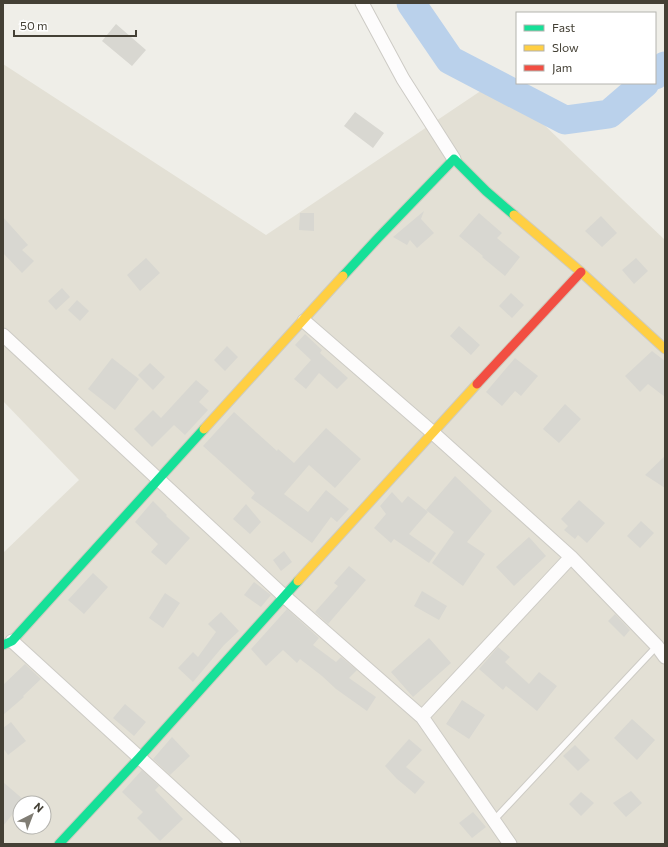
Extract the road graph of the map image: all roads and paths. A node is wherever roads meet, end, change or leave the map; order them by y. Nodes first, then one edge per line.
1 (362, 3) edge
2 (454, 159) junction
3 (581, 272) junction
4 (304, 321) junction
5 (3, 335) edge
6 (665, 349) edge
7 (432, 432) junction
8 (158, 480) junction
9 (571, 557) junction
10 (284, 596) junction
11 (7, 643) edge
12 (657, 646) junction
13 (665, 657) edge
14 (422, 717) junction
15 (139, 758) junction
16 (494, 820) junction
17 (59, 844) edge
18 (234, 844) edge
19 (510, 844) edge

1 - 2 street
2 - 3 street
2 - 4 street
3 - 6 street
3 - 7 street
4 - 7 street
4 - 8 street
5 - 8 street
7 - 9 street
7 - 10 street
8 - 10 street
8 - 11 street
9 - 12 street
9 - 14 street
10 - 14 street
10 - 15 street
11 - 15 street
12 - 13 street
12 - 16 lane
14 - 16 street
15 - 17 street
15 - 18 street
16 - 19 street

